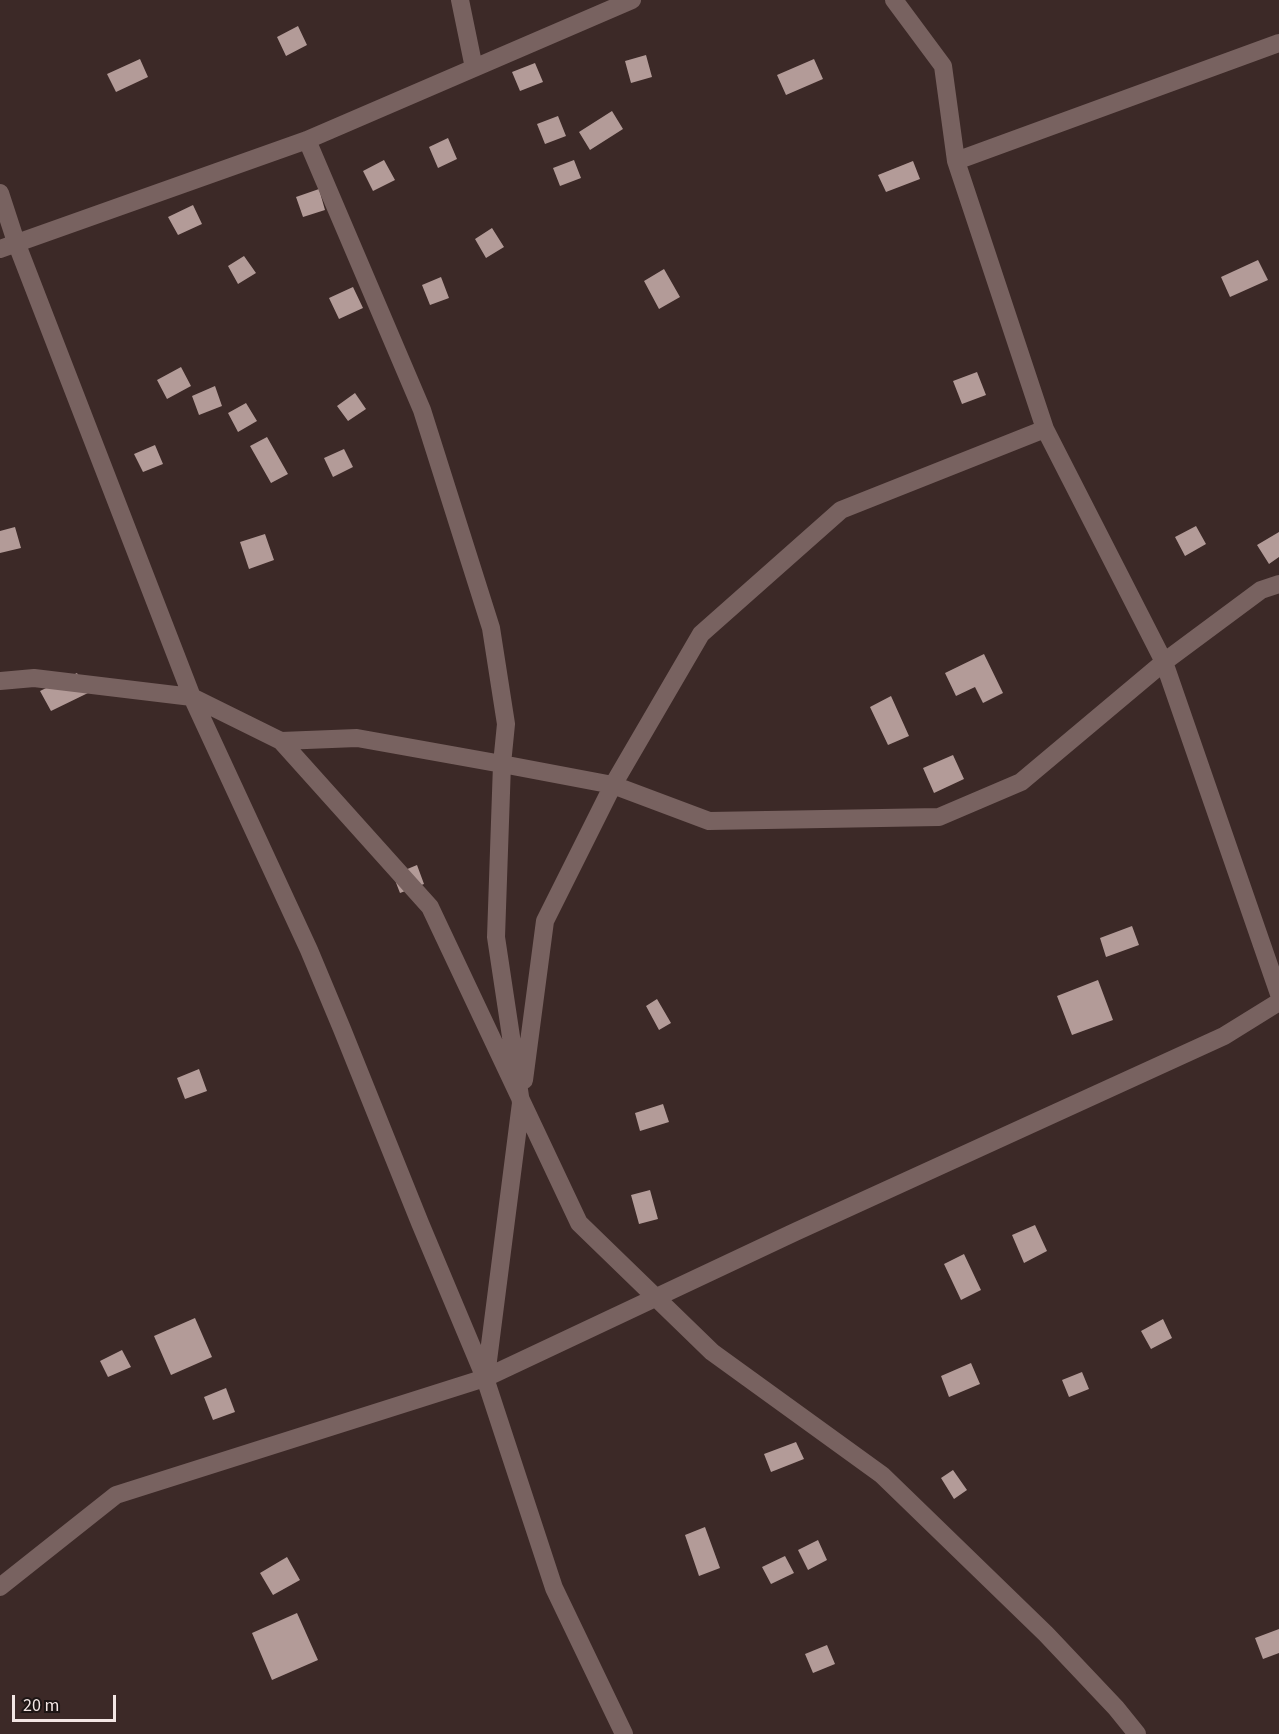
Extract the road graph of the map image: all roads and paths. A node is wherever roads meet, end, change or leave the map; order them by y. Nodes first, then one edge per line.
1 (460, 0) edge
2 (632, 0) edge
3 (894, 0) edge
4 (1279, 43) edge
5 (474, 68) junction
6 (307, 140) junction
7 (956, 160) junction
8 (0, 193) edge
9 (8, 246) edge
10 (1045, 429) junction
11 (1279, 584) edge
12 (1164, 662) junction
13 (0, 681) edge
14 (192, 697) junction
15 (281, 741) junction
16 (502, 764) junction
17 (613, 785) junction
18 (1279, 994) edge
19 (1279, 1002) edge
20 (521, 1103) junction
21 (656, 1298) junction
22 (485, 1378) junction
23 (0, 1587) edge
24 (624, 1734) edge
25 (1137, 1734) edge

1 - 5 street
2 - 5 street
3 - 7 street
4 - 7 street
5 - 6 street
6 - 9 street
6 - 16 street
7 - 10 street
8 - 9 street
9 - 14 street
10 - 12 street
10 - 17 street
11 - 12 street
12 - 17 street
12 - 18 street
13 - 14 street
14 - 15 street
14 - 22 street
15 - 16 street
15 - 20 street
16 - 17 street
16 - 20 street
17 - 20 street
19 - 21 street
20 - 21 street
20 - 22 street
21 - 22 street
21 - 25 street
22 - 23 street
22 - 24 street

